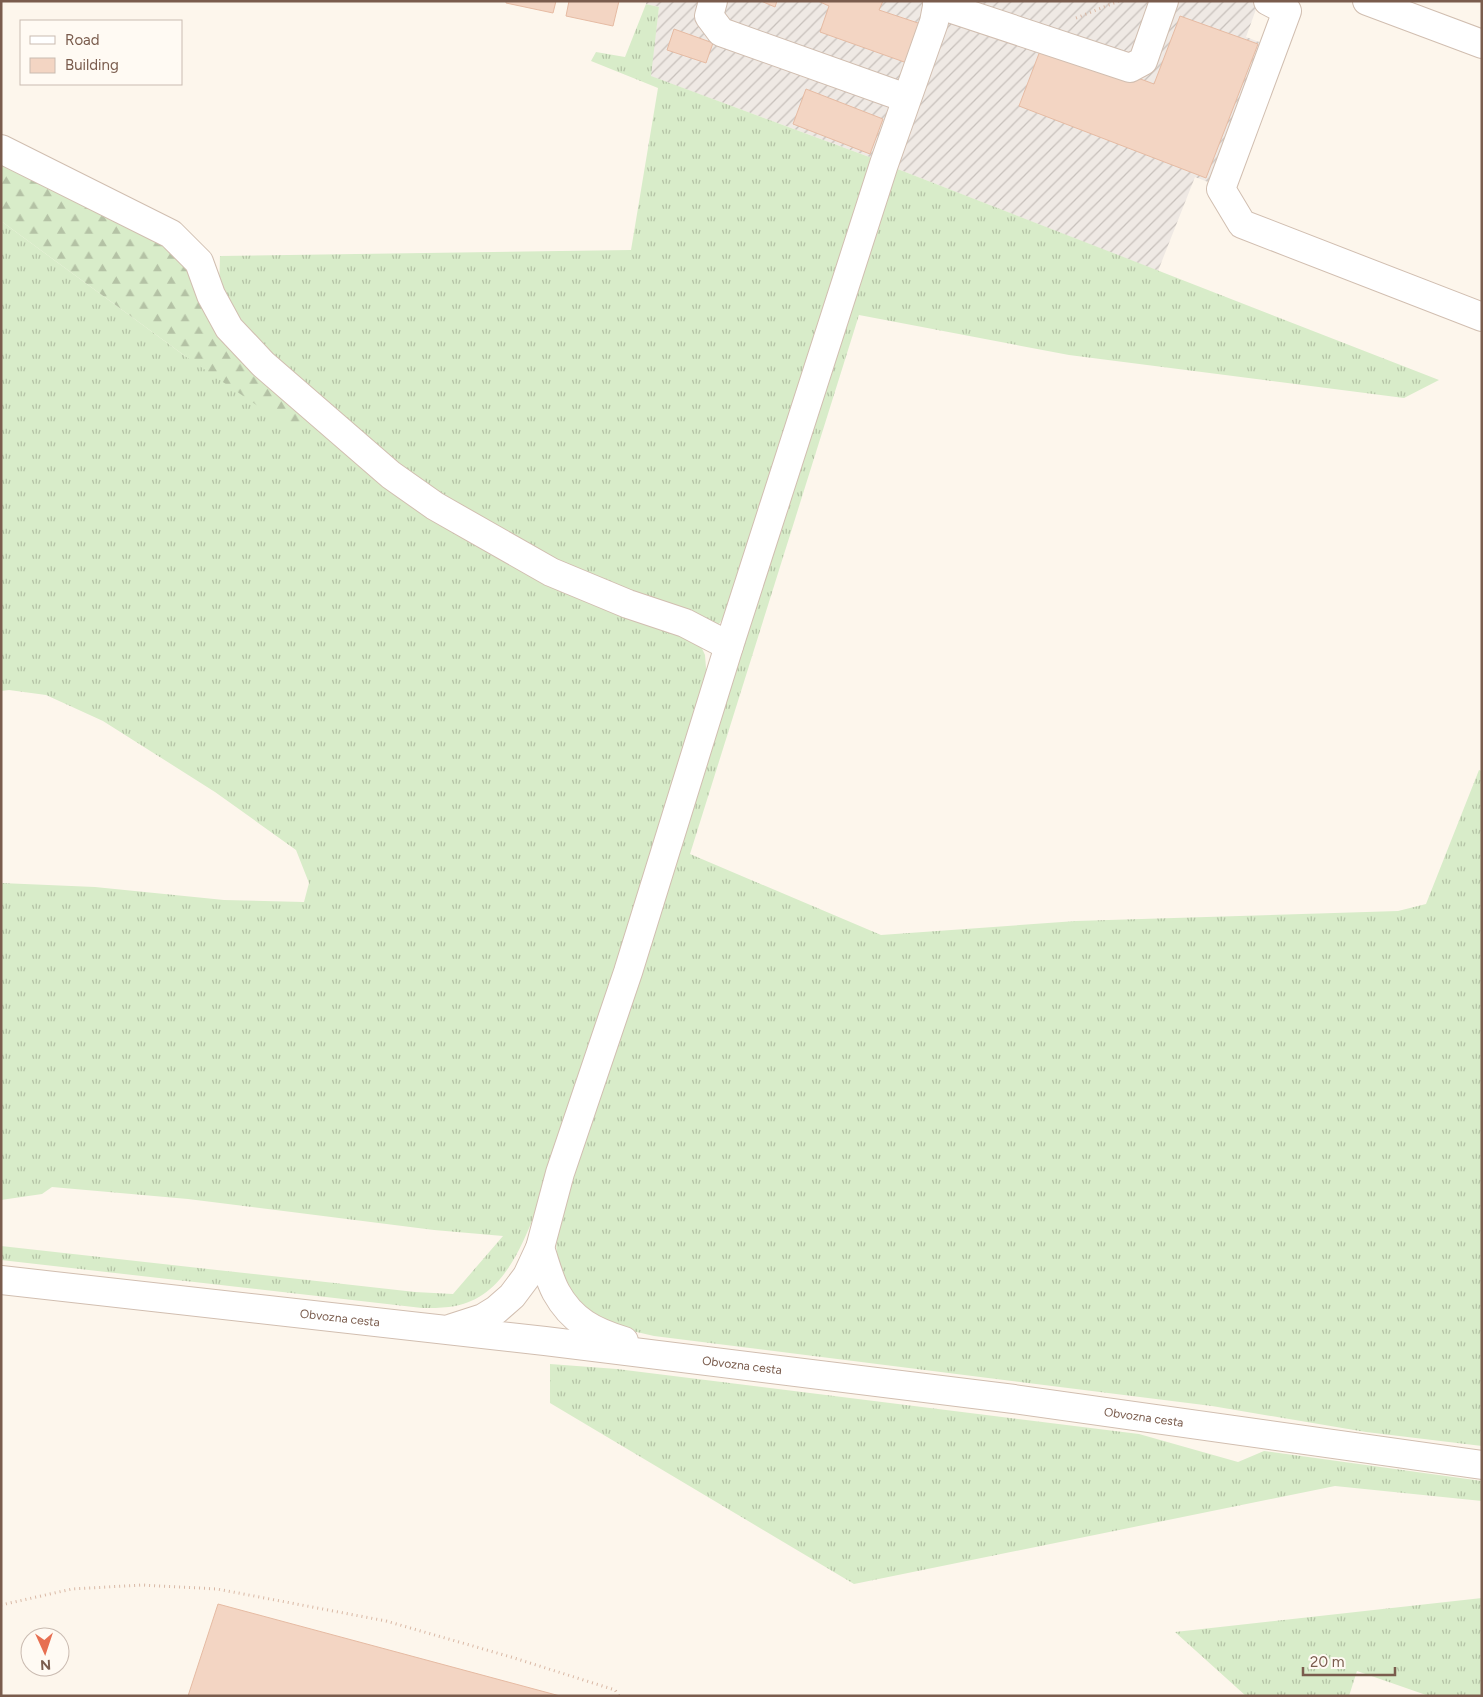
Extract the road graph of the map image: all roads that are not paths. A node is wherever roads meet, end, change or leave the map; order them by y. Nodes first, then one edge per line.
1 (713, 1) edge
2 (1164, 1) edge
3 (1367, 1) edge
4 (938, 2) edge
5 (1285, 4) edge
6 (1482, 44) edge
7 (906, 98) junction
8 (1, 149) edge
9 (1482, 317) edge
10 (729, 646) junction
11 (540, 1248) junction
12 (1, 1280) edge
13 (444, 1330) junction
14 (686, 1359) junction
15 (1482, 1465) edge

1 - 7 street
2 - 4 street
3 - 6 street
4 - 7 street
5 - 9 street
7 - 10 street
8 - 10 street
10 - 11 street
11 - 13 street
11 - 14 street
12 - 13 street, Obvozna cesta
13 - 14 street, Obvozna cesta
14 - 15 street, Obvozna cesta

